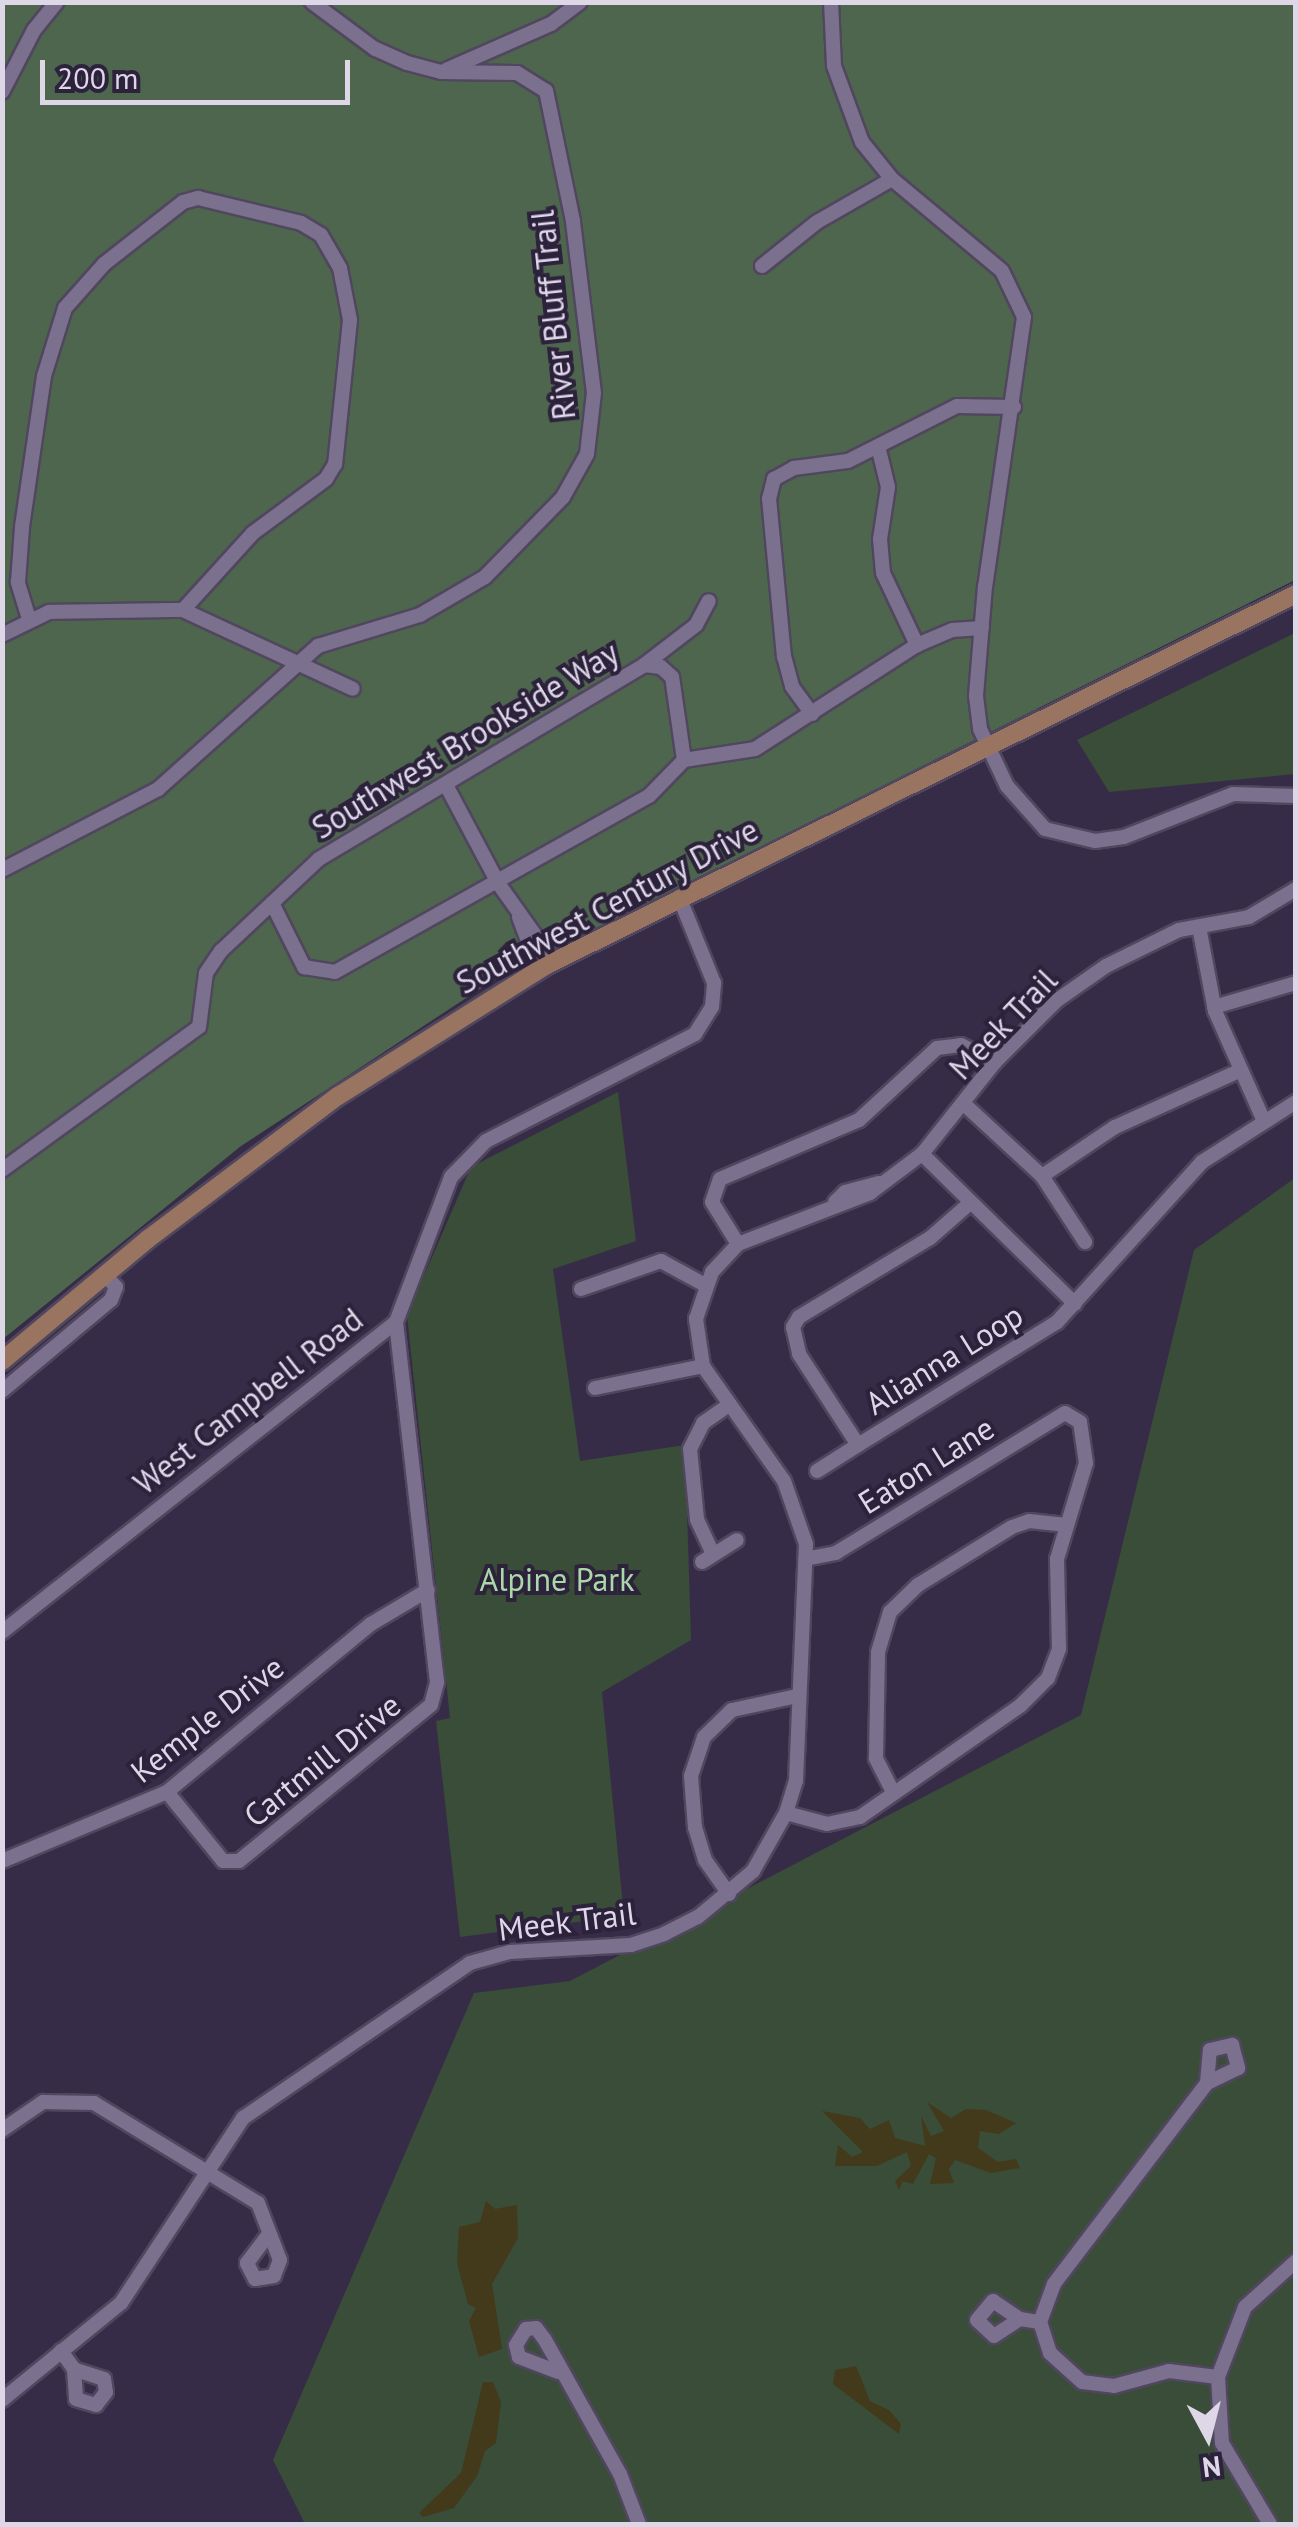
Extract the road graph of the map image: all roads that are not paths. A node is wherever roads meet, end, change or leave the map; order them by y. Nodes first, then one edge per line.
1 (56, 2) edge
2 (312, 2) edge
3 (580, 2) edge
4 (831, 2) edge
5 (440, 72) junction
6 (2, 92) edge
7 (892, 179) junction
8 (762, 266) dead end
9 (1014, 407) junction
10 (878, 446) junction
11 (1296, 594) edge
12 (709, 601) dead end
13 (183, 610) junction
14 (30, 618) junction
15 (982, 628) junction
16 (2, 635) edge
17 (917, 646) junction
18 (295, 662) junction
19 (644, 665) junction
20 (352, 689) dead end
21 (812, 714) junction
22 (988, 746) junction
23 (684, 760) junction
24 (446, 785) junction
25 (1296, 796) edge
26 (2, 870) edge
27 (498, 883) junction
28 (1296, 889) edge
29 (679, 897) junction
30 (272, 902) junction
31 (1199, 926) junction
32 (547, 965) junction
33 (1296, 983) edge
34 (1214, 1006) junction
35 (995, 1062) junction
36 (1239, 1072) junction
37 (1296, 1102) edge
38 (964, 1104) junction
39 (1263, 1119) junction
40 (922, 1154) junction
41 (2, 1170) edge
42 (1042, 1176) junction
43 (970, 1203) junction
44 (1086, 1242) dead end
45 (738, 1244) junction
46 (105, 1275) junction
47 (705, 1284) junction
48 (582, 1289) dead end
49 (1075, 1304) junction
50 (396, 1322) junction
51 (2, 1360) edge
52 (703, 1366) junction
53 (595, 1388) dead end
54 (2, 1391) edge
55 (729, 1405) junction
56 (858, 1445) junction
57 (818, 1471) dead end
58 (1067, 1525) junction
59 (738, 1540) dead end
60 (806, 1559) junction
61 (428, 1590) junction
62 (2, 1632) edge
63 (798, 1696) junction
64 (167, 1792) junction
65 (892, 1792) junction
66 (786, 1813) junction
67 (2, 1861) edge
68 (728, 1894) junction
69 (1207, 2083) dead end
70 (2, 2130) edge
71 (205, 2167) junction
72 (268, 2236) dead end
73 (1296, 2261) edge
74 (1020, 2319) dead end
75 (1040, 2322) junction
76 (61, 2351) junction
77 (74, 2369) dead end
78 (558, 2372) dead end
79 (1218, 2376) junction
80 (2, 2400) edge
81 (639, 2524) edge
82 (1270, 2524) edge

1 - 6 street
2 - 5 street, River Bluff Trail
3 - 5 street
4 - 7 street
5 - 18 street, River Bluff Trail
7 - 8 street
7 - 9 street
9 - 10 street
9 - 15 street
10 - 17 street
10 - 21 street
11 - 22 main road, Southwest Century Drive
12 - 19 street, Southwest Brookside Way
13 - 14 street
13 - 14 street
13 - 18 street
14 - 16 street
15 - 17 street
15 - 22 street
17 - 21 street
18 - 20 street
18 - 26 street, River Bluff Trail
19 - 23 street
19 - 24 street, Southwest Brookside Way
21 - 23 street
22 - 25 street
22 - 29 main road, Southwest Century Drive
23 - 27 street
24 - 27 street
24 - 30 street, Southwest Brookside Way
27 - 30 street
27 - 32 street
28 - 31 street, Meek Trail
29 - 32 main road, Southwest Century Drive
29 - 50 street, West Campbell Road
30 - 41 street, Southwest Brookside Way
31 - 34 street
31 - 35 street, Meek Trail
32 - 46 main road, Southwest Century Drive
33 - 34 street
34 - 36 street
35 - 38 street, Meek Trail
35 - 45 street
36 - 39 street
36 - 42 street
37 - 39 street, Alianna Loop
38 - 40 street, Meek Trail
38 - 42 street
39 - 49 street, Alianna Loop
40 - 43 street
40 - 45 street, Meek Trail
42 - 44 street
43 - 49 street
43 - 56 street, Alianna Loop
45 - 47 street, Meek Trail
46 - 51 main road, Southwest Century Drive
46 - 54 street
47 - 48 street
47 - 52 street, Meek Trail
49 - 56 street, Alianna Loop
50 - 61 street
50 - 62 street, West Campbell Road
52 - 53 street
52 - 55 street, Meek Trail
55 - 59 street
55 - 60 street, Meek Trail
56 - 57 street
58 - 60 street, Eaton Lane
58 - 65 street
58 - 65 street
60 - 63 street, Meek Trail
61 - 64 street, Kemple Drive
61 - 64 street, Cartmill Drive
63 - 66 street, Meek Trail
63 - 68 street
64 - 67 street, Kemple Drive
65 - 66 street
66 - 68 street, Meek Trail
68 - 71 street, Meek Trail
69 - 75 street
70 - 71 street
71 - 72 street
71 - 76 street, Meek Trail
73 - 79 street
74 - 75 street
75 - 79 street
76 - 77 street
76 - 80 street, Meek Trail
78 - 81 street
79 - 82 street

